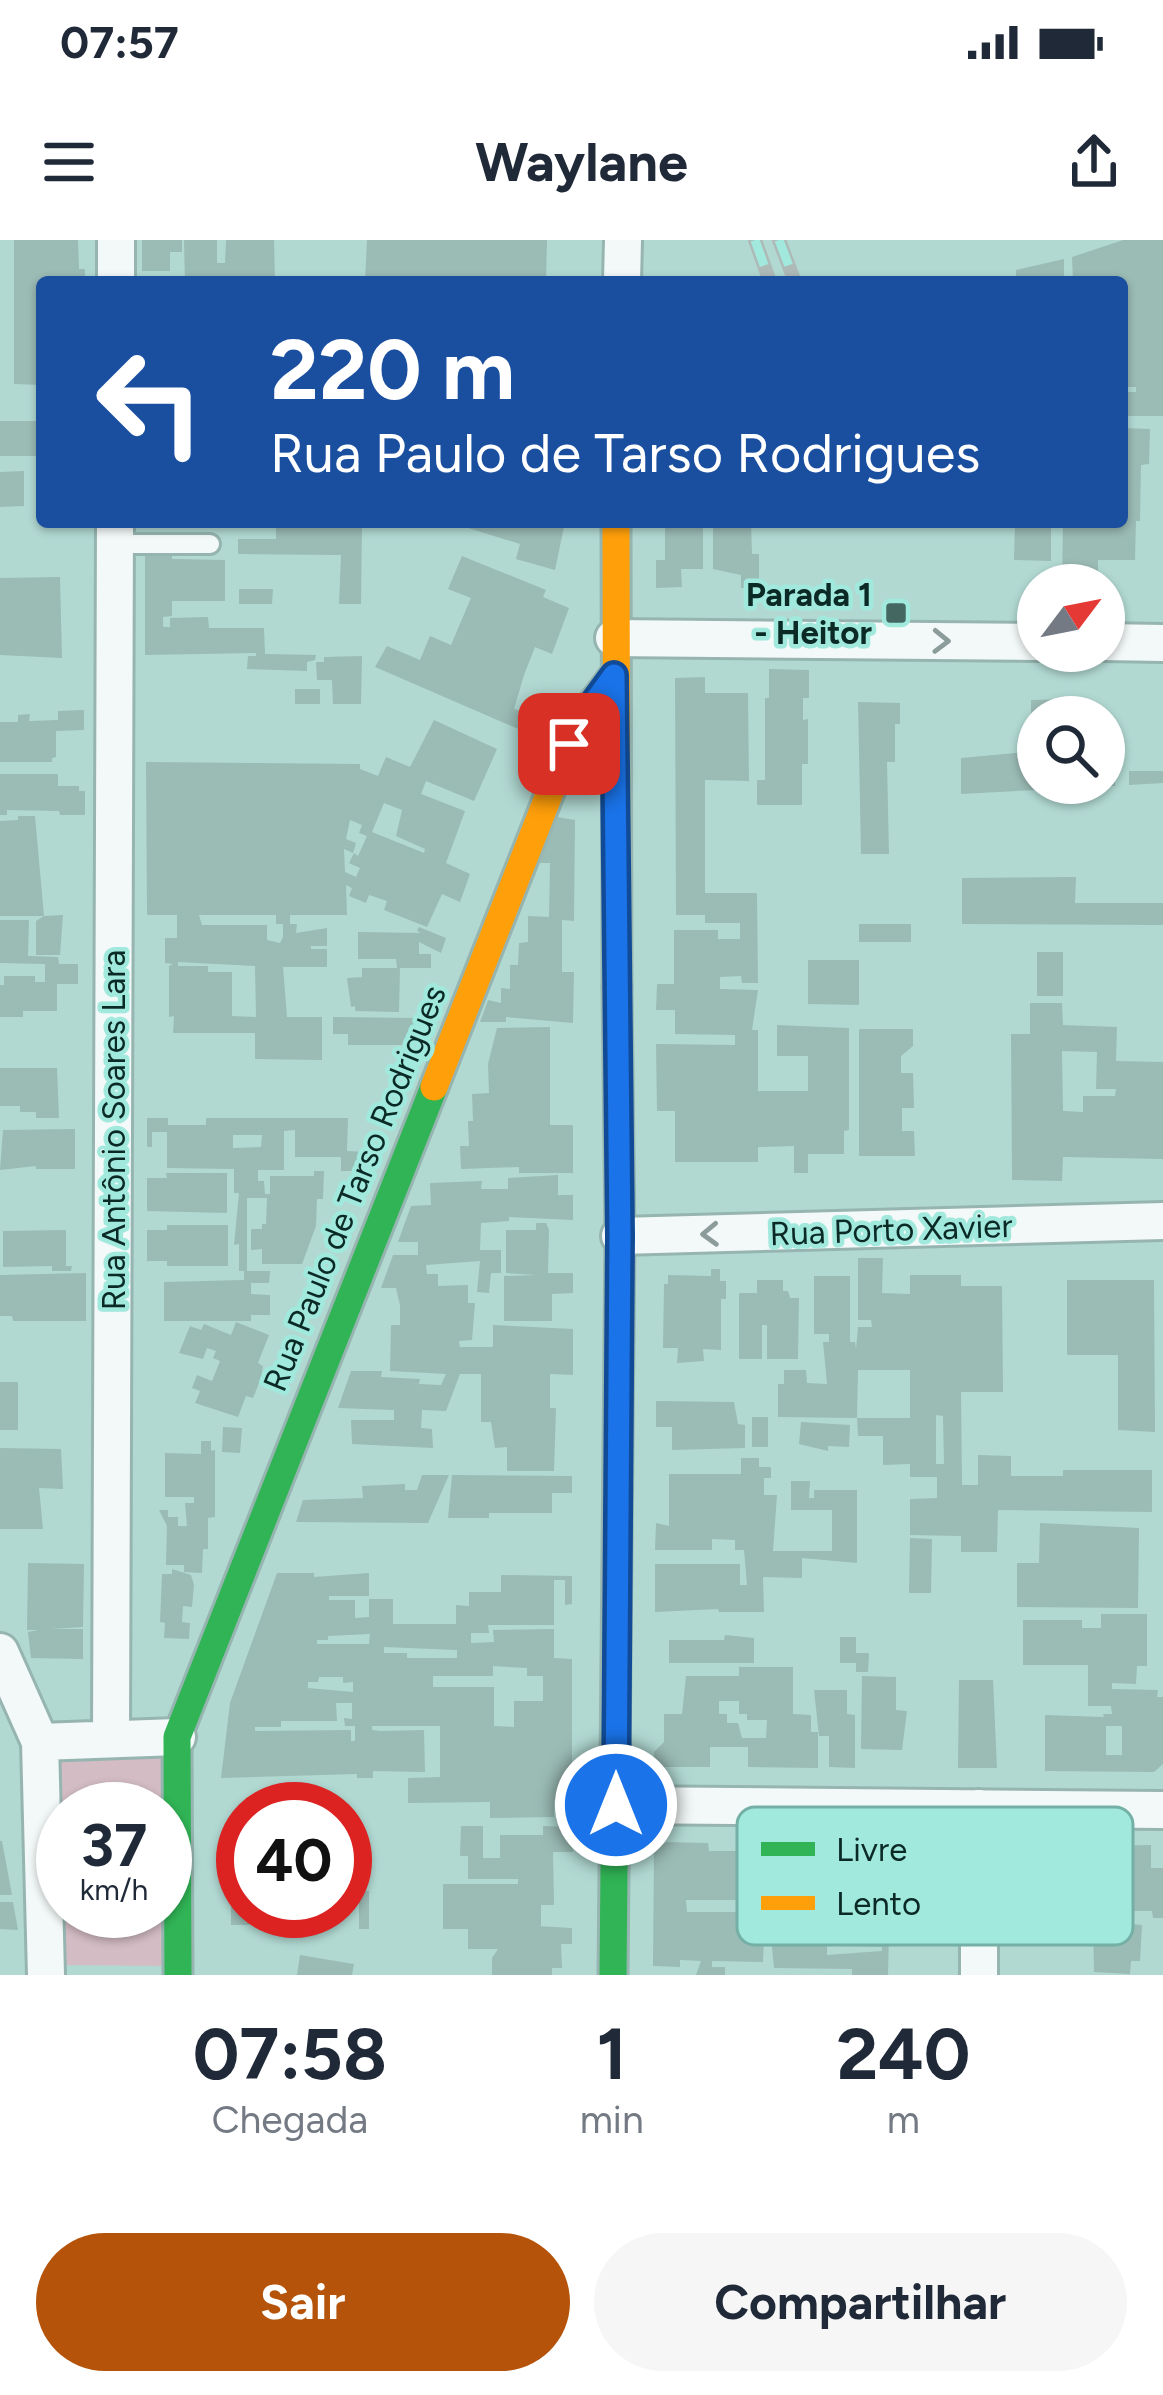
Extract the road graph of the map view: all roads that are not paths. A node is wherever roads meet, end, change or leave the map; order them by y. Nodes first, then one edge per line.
1 (116, 240) edge
2 (623, 240) edge
3 (116, 276) edge
4 (622, 276) edge
5 (616, 528) edge
6 (115, 533) edge
7 (210, 544) dead end
8 (614, 638) junction
9 (1017, 642) edge
10 (1125, 642) edge
11 (1163, 643) edge
12 (614, 675) junction
13 (1163, 1221) edge
14 (620, 1236) junction
15 (0, 1652) edge
16 (111, 1737) junction
17 (177, 1737) junction
18 (40, 1742) junction
19 (616, 1805) junction
20 (858, 1807) edge
21 (1133, 1810) edge
22 (1163, 1810) edge
23 (46, 1975) edge
24 (178, 1975) edge
25 (614, 1975) edge

1 - 3 street
2 - 4 street
5 - 8 street
6 - 7 lane
6 - 16 street, Rua Antônio Soares Lara
8 -> 9 street
8 - 12 street
10 - 11 street
12 - 14 street
12 - 17 street, Rua Paulo de Tarso Rodrigues
13 -> 14 street, Rua Porto Xavier
14 - 19 street
15 - 18 street
16 - 17 street
16 - 18 street
17 - 24 street
18 - 23 street
19 - 20 street
19 - 25 street
21 - 22 street

